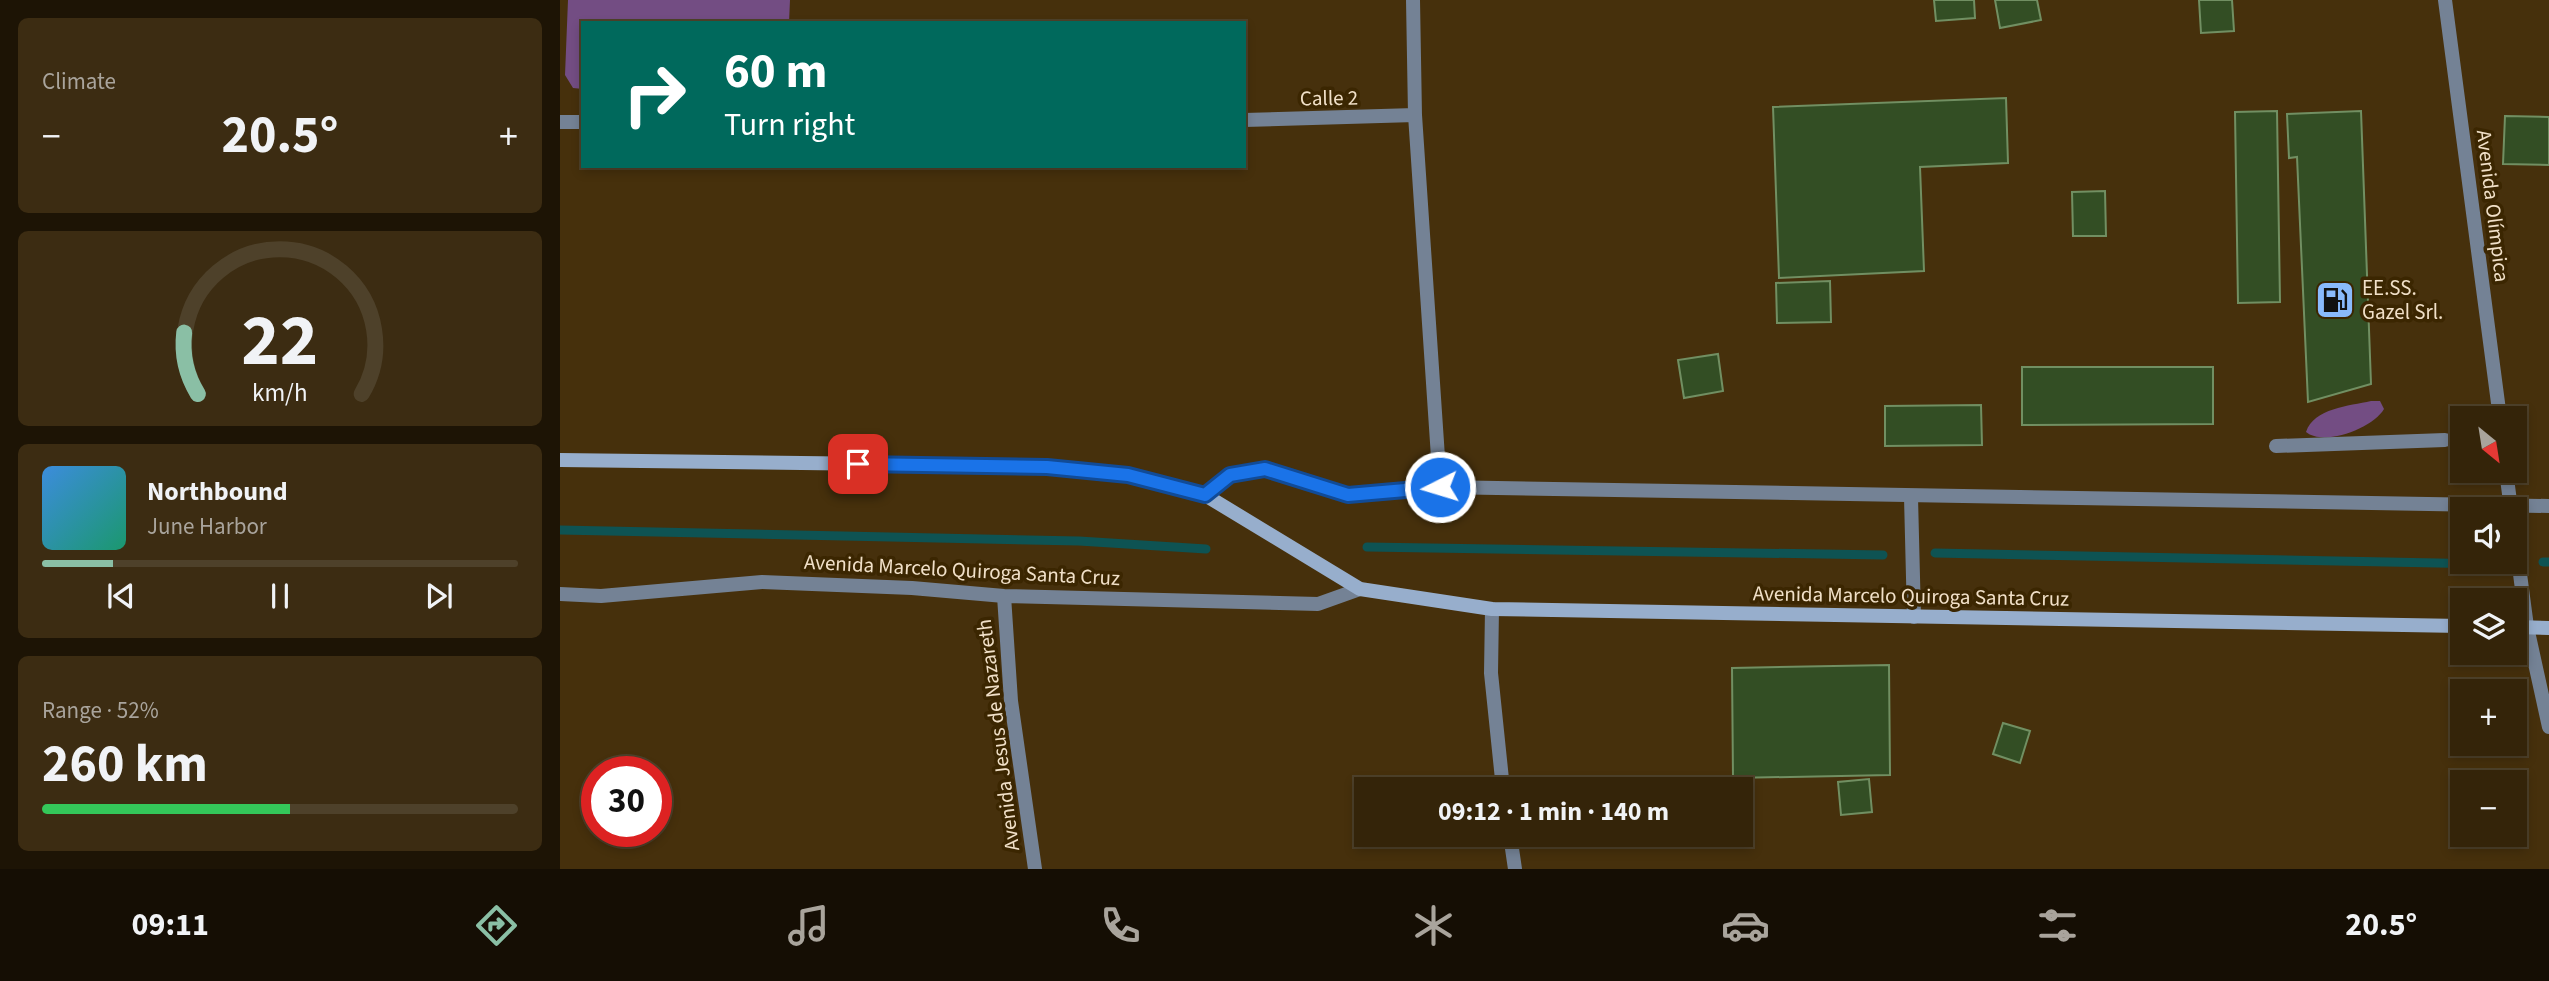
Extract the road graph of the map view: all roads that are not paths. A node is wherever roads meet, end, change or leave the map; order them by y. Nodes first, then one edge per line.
1 (1413, 0) edge
2 (2445, 0) edge
3 (1415, 116) junction
4 (1246, 120) edge
5 (560, 122) edge
6 (581, 122) edge
7 (2498, 406) edge
8 (2445, 440) dead end
9 (2276, 446) dead end
10 (560, 460) edge
11 (1440, 487) junction
12 (1205, 495) junction
13 (1911, 497) junction
14 (2450, 506) edge
15 (2549, 506) edge
16 (2527, 507) edge
17 (1360, 589) junction
18 (560, 594) edge
19 (1004, 596) junction
20 (1492, 609) junction
21 (1914, 617) junction
22 (2450, 626) edge
23 (2527, 627) edge
24 (2549, 628) edge
25 (2527, 648) edge
26 (2549, 727) edge
27 (1502, 777) edge
28 (1512, 847) edge
29 (1035, 869) edge
30 (1515, 869) edge

1 - 3 street
2 - 7 street, Avenida Olímpica
3 - 4 street, Calle 2
3 - 11 street
5 - 6 street
8 - 9 street
10 - 12 main road, Avenida Marcelo Quiroga Santa Cruz
11 - 12 street
11 - 13 street
12 - 17 main road, Avenida Marcelo Quiroga Santa Cruz
13 - 14 street
13 - 21 street
15 - 16 street
17 - 19 street, Avenida Marcelo Quiroga Santa Cruz
17 - 20 main road, Avenida Marcelo Quiroga Santa Cruz
18 - 19 street, Avenida Marcelo Quiroga Santa Cruz
19 - 29 street, Avenida Jesus de Nazareth
20 - 21 main road, Avenida Marcelo Quiroga Santa Cruz
20 - 27 street
21 - 22 main road, Avenida Marcelo Quiroga Santa Cruz
23 - 24 main road
25 - 26 street
28 - 30 street

